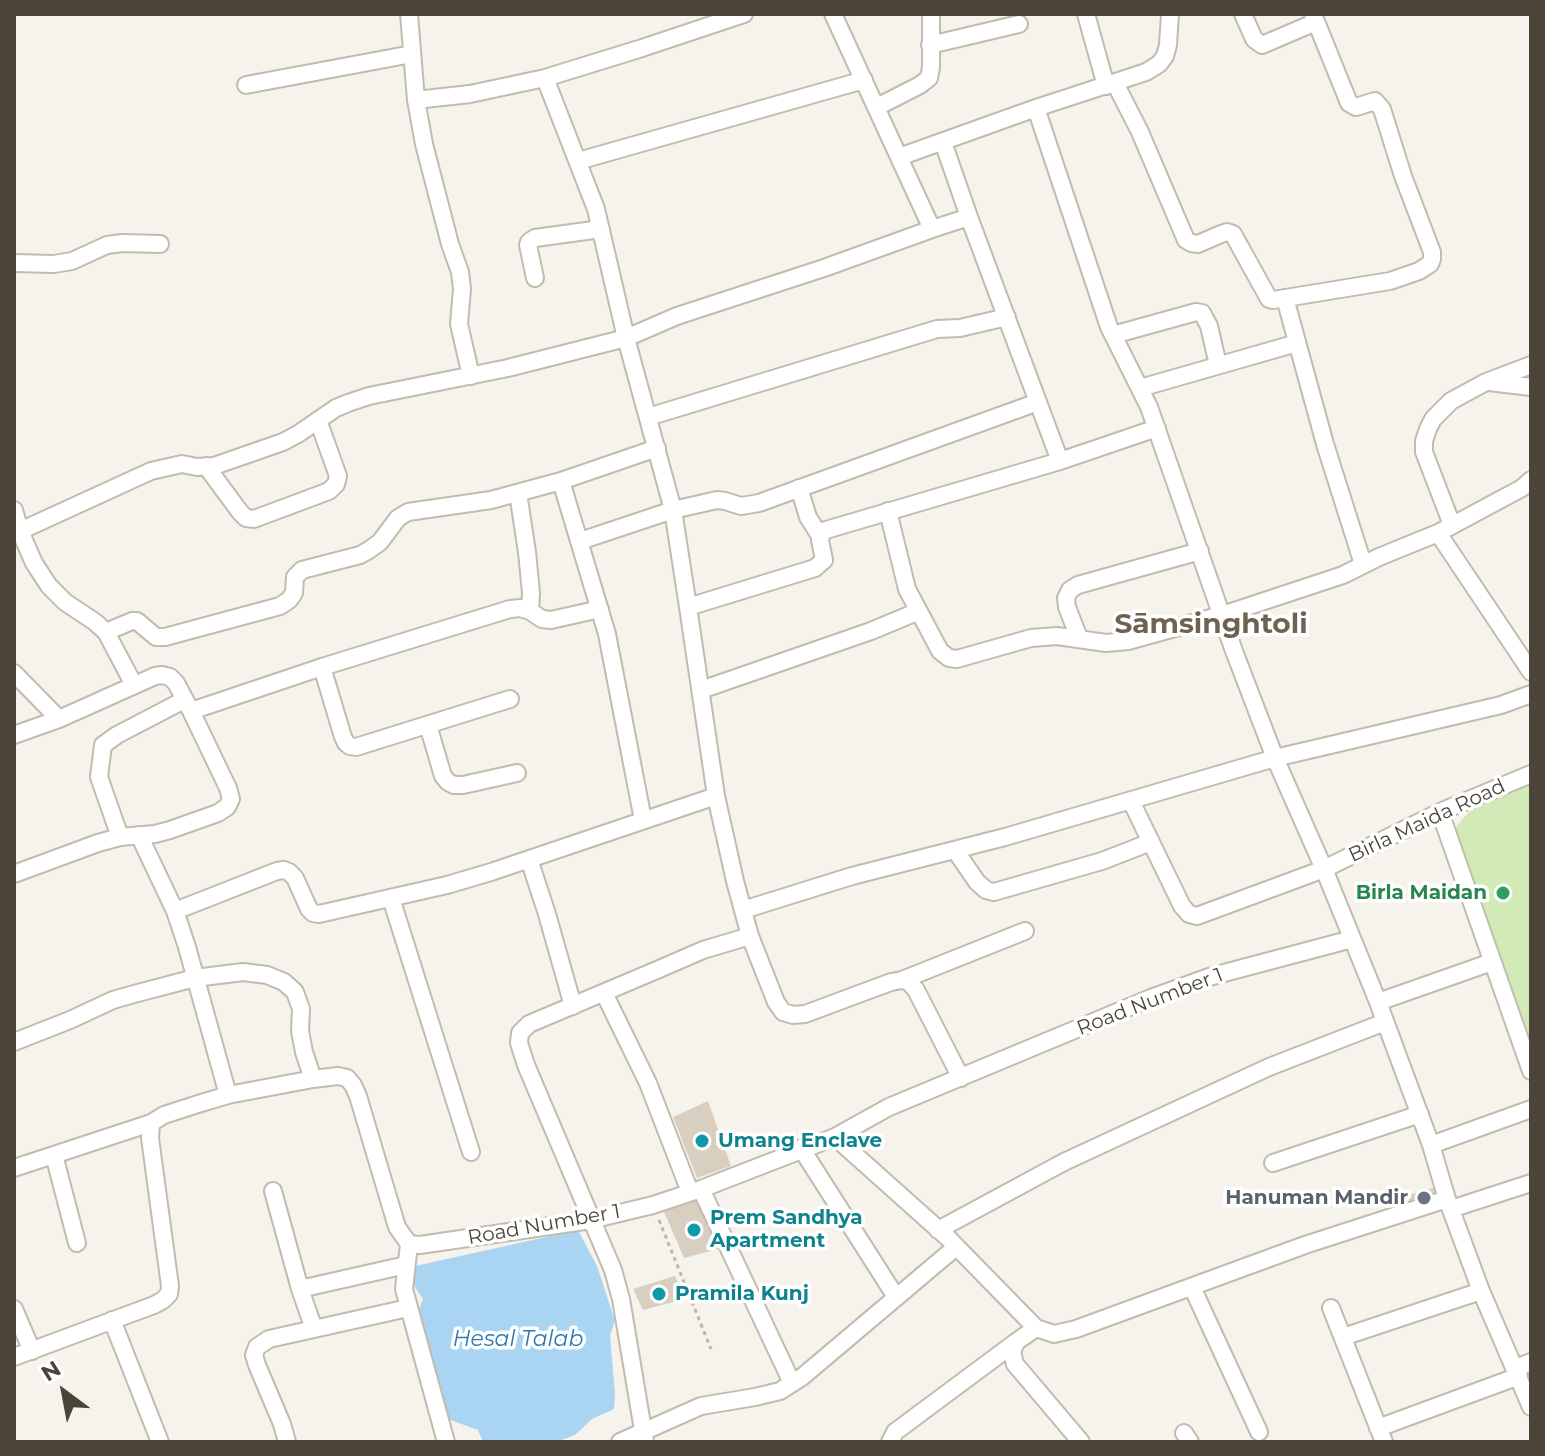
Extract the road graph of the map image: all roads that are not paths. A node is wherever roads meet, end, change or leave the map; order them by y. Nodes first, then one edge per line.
1 (409, 14) edge
2 (744, 14) edge
3 (833, 14) edge
4 (931, 14) edge
5 (1086, 14) edge
6 (1170, 14) edge
7 (1243, 14) edge
8 (1315, 18) edge
9 (1019, 24) dead end
10 (930, 45) junction
11 (412, 54) junction
12 (545, 78) junction
13 (864, 80) junction
14 (1111, 84) junction
15 (246, 85) dead end
16 (416, 100) junction
17 (877, 107) junction
18 (1036, 108) junction
19 (943, 142) junction
20 (899, 157) junction
21 (578, 161) junction
22 (969, 217) junction
23 (601, 229) junction
24 (932, 229) junction
25 (160, 244) dead end
26 (14, 263) edge
27 (535, 278) dead end
28 (1285, 298) junction
29 (1007, 317) junction
30 (1113, 335) junction
31 (626, 338) junction
32 (1297, 343) junction
33 (1218, 365) junction
34 (1531, 365) edge
35 (471, 376) junction
36 (1486, 382) junction
37 (1531, 387) edge
38 (1140, 388) junction
39 (1038, 402) junction
40 (648, 417) junction
41 (318, 420) junction
42 (1157, 428) junction
43 (657, 448) junction
44 (1060, 461) junction
45 (206, 466) junction
46 (1531, 480) edge
47 (561, 481) junction
48 (799, 488) junction
49 (518, 493) junction
50 (14, 510) edge
51 (673, 510) junction
52 (888, 511) junction
53 (1445, 529) junction
54 (20, 531) junction
55 (820, 536) junction
56 (580, 541) junction
57 (1200, 551) junction
58 (1363, 564) junction
59 (688, 607) junction
60 (600, 609) junction
61 (530, 611) junction
62 (919, 611) junction
63 (1222, 615) junction
64 (106, 632) junction
65 (1079, 638) junction
66 (322, 667) junction
67 (1531, 672) edge
68 (14, 673) edge
69 (134, 685) junction
70 (701, 690) junction
71 (1531, 694) edge
72 (510, 699) dead end
73 (188, 705) junction
74 (59, 719) junction
75 (428, 725) junction
76 (14, 735) edge
77 (1275, 758) junction
78 (517, 773) dead end
79 (1531, 774) edge
80 (716, 796) junction
81 (1131, 801) junction
82 (1440, 812) junction
83 (643, 820) junction
84 (139, 835) junction
85 (120, 837) junction
86 (1151, 842) junction
87 (955, 850) junction
88 (529, 859) junction
89 (1324, 869) junction
90 (14, 874) edge
91 (391, 898) junction
92 (743, 910) junction
93 (175, 911) junction
94 (1025, 931) dead end
95 (750, 936) junction
96 (1352, 939) junction
97 (1492, 962) junction
98 (195, 978) junction
99 (902, 980) junction
100 (604, 993) junction
101 (1378, 1002) junction
102 (573, 1006) junction
103 (1385, 1022) junction
104 (14, 1042) edge
105 (1531, 1071) edge
106 (961, 1078) junction
107 (313, 1079) junction
108 (228, 1095) junction
109 (1531, 1109) edge
110 (1420, 1114) junction
111 (151, 1123) junction
112 (835, 1137) junction
113 (1431, 1145) junction
114 (801, 1148) junction
115 (471, 1152) dead end
116 (54, 1155) junction
117 (1273, 1163) dead end
118 (14, 1168) edge
119 (1531, 1183) edge
120 (695, 1190) junction
121 (273, 1191) dead end
122 (1449, 1204) junction
123 (591, 1220) junction
124 (938, 1230) junction
125 (77, 1243) dead end
126 (409, 1244) junction
127 (956, 1247) junction
128 (406, 1265) junction
129 (1192, 1287) junction
130 (300, 1289) junction
131 (1481, 1291) junction
132 (896, 1297) junction
133 (408, 1308) junction
134 (1331, 1308) dead end
135 (14, 1309) edge
136 (112, 1320) junction
137 (1036, 1328) junction
138 (314, 1329) junction
139 (1343, 1337) junction
140 (1016, 1342) junction
141 (32, 1351) junction
142 (14, 1357) edge
143 (1522, 1369) edge
144 (792, 1383) junction
145 (1531, 1407) edge
146 (1259, 1432) dead end
147 (1381, 1435) edge
148 (644, 1437) edge
149 (160, 1442) edge
150 (287, 1442) edge
151 (446, 1442) edge
152 (620, 1442) edge
153 (890, 1442) edge
154 (1081, 1442) edge

1 - 11 street
2 - 12 street
3 - 13 street
4 - 10 street
5 - 14 street
6 - 14 street
7 - 8 street
8 - 28 street
9 - 10 street
10 - 17 street
11 - 15 street
11 - 16 street
12 - 16 street
12 - 21 street
13 - 17 street
13 - 21 street
14 - 18 street
14 - 28 street
16 - 35 street
17 - 20 street
18 - 19 street
18 - 30 street
19 - 20 street
19 - 22 street
20 - 24 street
21 - 23 street
22 - 24 street
22 - 29 street
23 - 27 street
23 - 31 street
24 - 31 street
25 - 26 street
28 - 32 street
29 - 39 street
29 - 40 street
30 - 33 street
30 - 38 street
31 - 35 street
31 - 40 street
32 - 33 street
32 - 58 street
33 - 38 street
34 - 36 street
35 - 41 street
36 - 37 street
36 - 53 street
38 - 42 street
39 - 44 street
39 - 48 street
40 - 43 street
41 - 45 street
41 - 45 street
42 - 44 street
42 - 57 street
43 - 47 street
43 - 51 street
44 - 52 street
45 - 54 street
46 - 53 street
47 - 49 street
47 - 56 street
48 - 51 street
48 - 55 street
49 - 61 street
49 - 64 street
50 - 54 street
51 - 56 street
51 - 59 street
52 - 55 street
52 - 62 street
53 - 58 street
53 - 67 street
54 - 64 street
55 - 59 street
56 - 60 street
57 - 63 street
57 - 65 street
58 - 63 street
59 - 70 street
60 - 61 street
60 - 83 street
61 - 66 street
62 - 65 street
62 - 70 street
63 - 65 street
63 - 77 street
64 - 69 street
66 - 73 street
66 - 75 street
68 - 74 street
69 - 73 street
69 - 74 street
70 - 80 street
71 - 77 street
72 - 75 street
73 - 84 street
73 - 85 street
74 - 76 street
75 - 78 street
77 - 81 street
77 - 89 street
79 - 82 street, Birla Maida Road
80 - 83 street
80 - 92 street
81 - 86 street
81 - 87 street
82 - 89 street, Birla Maida Road
82 - 97 street
83 - 88 street
84 - 85 street
84 - 93 street
85 - 90 street
86 - 87 street
86 - 89 street, Birla Maida Road
87 - 92 street
88 - 91 street
88 - 102 street
89 - 96 street
91 - 93 street
91 - 115 street
92 - 95 street
93 - 98 street
94 - 99 street
95 - 99 street
95 - 100 street
96 - 101 street
96 - 106 street, Road Number 1
97 - 101 street
97 - 105 street
98 - 104 street
98 - 107 street
98 - 108 street
99 - 106 street
100 - 102 street
100 - 120 street
101 - 103 street
102 - 123 street
103 - 110 street
103 - 124 street
106 - 112 street, Road Number 1
107 - 108 street
107 - 126 street
108 - 111 street
109 - 113 street
110 - 113 street
110 - 117 street
111 - 116 street
111 - 136 street
112 - 114 street, Road Number 1
112 - 124 street
113 - 122 street
114 - 120 street, Road Number 1
114 - 132 street
116 - 118 street
116 - 125 street
119 - 122 street
120 - 123 street, Road Number 1
120 - 144 street
121 - 130 street
122 - 129 street
122 - 131 street
123 - 126 street, Road Number 1
123 - 148 street
124 - 127 street
126 - 128 street
127 - 132 street
127 - 137 street
128 - 130 street
128 - 133 street
129 - 137 street
129 - 146 street
130 - 138 street
131 - 139 street
131 - 143 street
132 - 144 street
133 - 138 street
133 - 151 street
134 - 139 street
135 - 141 street
136 - 141 street
136 - 149 street
137 - 140 street
138 - 150 street
139 - 147 street
140 - 153 street
140 - 154 street
141 - 142 street
143 - 145 street
143 - 147 street
144 - 148 street
148 - 152 street

